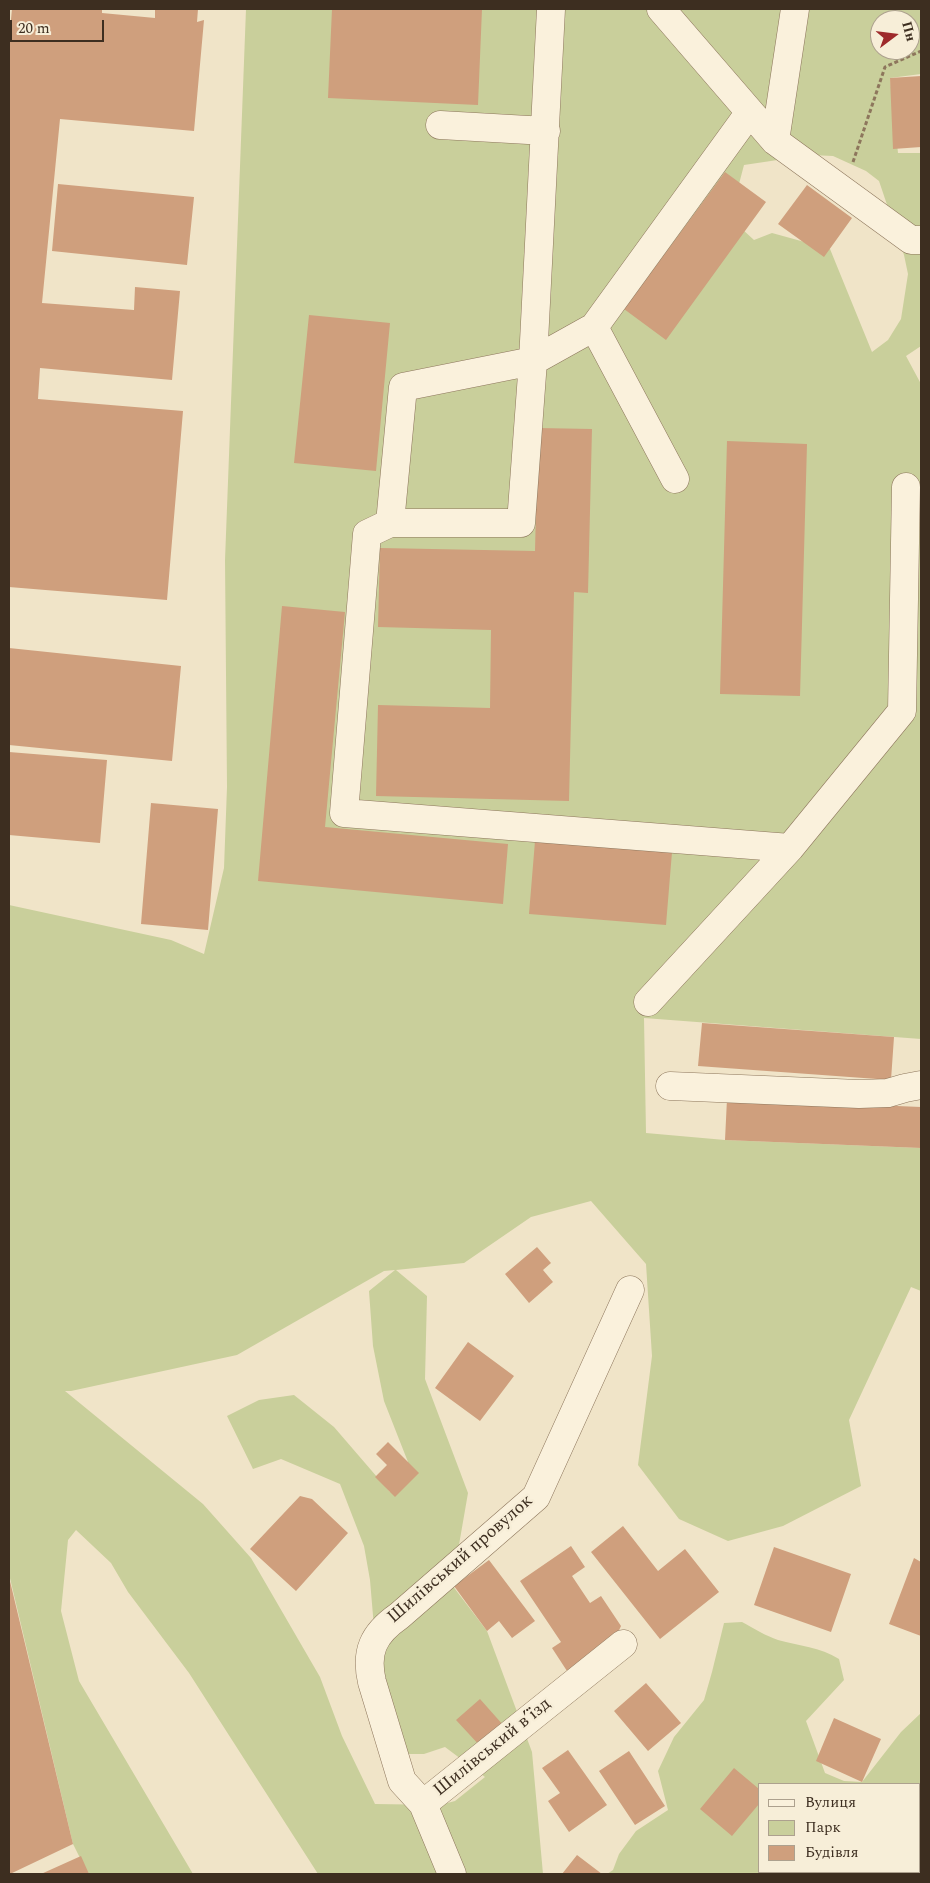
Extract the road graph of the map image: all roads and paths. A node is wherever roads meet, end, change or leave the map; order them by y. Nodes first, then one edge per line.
1 (551, 9) edge
2 (661, 9) edge
3 (795, 9) edge
4 (921, 51) edge
5 (750, 112) junction
6 (440, 125) dead end
7 (546, 131) junction
8 (775, 141) junction
9 (843, 190) junction
10 (921, 240) edge
11 (594, 327) junction
12 (533, 361) junction
13 (675, 479) dead end
14 (906, 488) dead end
15 (390, 523) junction
16 (790, 848) junction
17 (648, 1002) dead end
18 (921, 1085) edge
19 (670, 1086) dead end
20 (630, 1290) dead end
21 (623, 1644) dead end
22 (423, 1804) junction
23 (452, 1874) edge

1 - 7 street
2 - 5 street
3 - 8 street
4 - 9 path
5 - 8 street
5 - 11 street
6 - 7 street
7 - 12 street
8 - 9 street
9 - 10 street
11 - 12 street
11 - 13 street
12 - 15 street
12 - 15 street
14 - 16 street
15 - 16 street
16 - 17 street
18 - 19 street
20 - 22 street, Шилівський провулок
21 - 22 street, Шилівський в’їзд
22 - 23 street, Шилівський в’їзд

